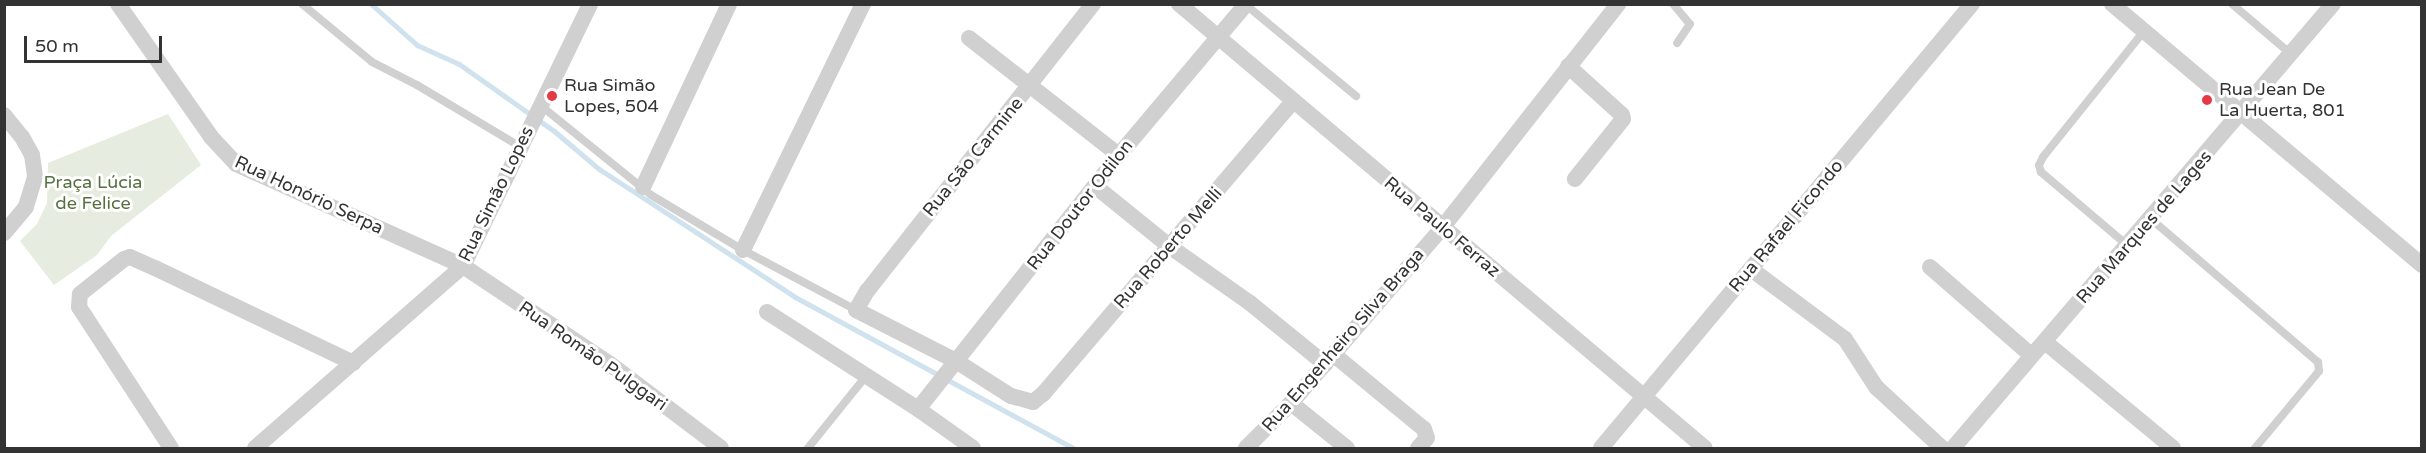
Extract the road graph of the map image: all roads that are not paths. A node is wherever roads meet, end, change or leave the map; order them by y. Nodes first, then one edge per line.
1 (118, 4) edge
2 (302, 4) edge
3 (590, 4) edge
4 (729, 4) edge
5 (863, 4) edge
6 (1093, 4) edge
7 (1179, 4) edge
8 (1618, 4) edge
9 (1673, 4) edge
10 (1972, 4) edge
11 (2112, 4) edge
12 (2232, 4) edge
13 (2333, 4) edge
14 (1246, 5) edge
15 (2143, 32) junction
16 (1218, 37) junction
17 (969, 38) dead end
18 (1677, 44) dead end
19 (2291, 54) junction
20 (1569, 66) junction
21 (1030, 86) junction
22 (1356, 96) dead end
23 (1293, 101) junction
24 (540, 105) junction
25 (2241, 114) junction
26 (4, 115) edge
27 (519, 146) junction
28 (1119, 155) junction
29 (1575, 179) dead end
30 (1095, 186) junction
31 (643, 187) junction
32 (2151, 219) junction
33 (1442, 228) junction
34 (4, 233) edge
35 (2128, 245) junction
36 (1169, 246) junction
37 (743, 250) junction
38 (463, 266) junction
39 (2421, 266) edge
40 (1930, 267) dead end
41 (1751, 268) junction
42 (856, 310) junction
43 (767, 312) dead end
44 (2045, 342) junction
45 (2032, 356) junction
46 (1329, 359) junction
47 (353, 363) junction
48 (952, 365) junction
49 (867, 375) junction
50 (1645, 397) junction
51 (1291, 404) junction
52 (918, 409) junction
53 (171, 448) edge
54 (255, 448) edge
55 (721, 448) edge
56 (808, 448) edge
57 (973, 448) edge
58 (1246, 448) edge
59 (1347, 448) edge
60 (1418, 448) edge
61 (1601, 448) edge
62 (1705, 448) edge
63 (1942, 448) edge
64 (1953, 448) edge
65 (2173, 448) edge
66 (2255, 448) edge

1 - 38 street, Rua Honório Serpa
2 - 27 lane
3 - 24 street, Rua Simão Lopes
4 - 31 street
5 - 37 street
6 - 21 street, Rua São Carmine
7 - 16 street, Rua Paulo Ferraz
8 - 20 street, Rua Engenheiro Silva Braga
9 - 18 lane
10 - 41 street, Rua Rafael Ficondo
11 - 15 street
12 - 19 lane
13 - 19 street, Rua Marques de Lages
14 - 16 street, Rua Doutor Odilon
14 - 22 lane
15 - 25 street
15 - 35 lane
16 - 23 street, Rua Paulo Ferraz
16 - 28 street, Rua Doutor Odilon
17 - 21 street
19 - 25 street, Rua Marques de Lages
20 - 29 street
20 - 33 street, Rua Engenheiro Silva Braga
21 - 28 street
21 - 42 street, Rua São Carmine
23 - 33 street, Rua Paulo Ferraz
23 - 36 street, Rua Roberto Melli
24 - 27 street, Rua Simão Lopes
24 - 31 lane
25 - 32 street, Rua Marques de Lages
25 - 39 street
26 - 34 street
27 - 38 street, Rua Simão Lopes
28 - 30 street, Rua Doutor Odilon
30 - 36 street
30 - 48 street, Rua Doutor Odilon
31 - 37 lane
32 - 35 street, Rua Marques de Lages
32 - 66 lane
33 - 46 street, Rua Engenheiro Silva Braga
33 - 50 street, Rua Paulo Ferraz
35 - 44 street, Rua Marques de Lages
36 - 46 street
36 - 48 street, Rua Roberto Melli
37 - 42 lane
38 - 47 street, Rua Simão Lopes
38 - 55 street, Rua Romão Pulggari
40 - 45 street
41 - 50 street, Rua Rafael Ficondo
41 - 63 street
42 - 48 street
43 - 49 street
44 - 45 street, Rua Marques de Lages
44 - 65 street
45 - 64 street, Rua Marques de Lages
46 - 51 street, Rua Engenheiro Silva Braga
46 - 60 street
47 - 53 street
47 - 54 street, Rua Simão Lopes
48 - 52 street, Rua Doutor Odilon
49 - 52 street
49 - 56 lane
50 - 61 street, Rua Rafael Ficondo
50 - 62 street, Rua Paulo Ferraz
51 - 58 street, Rua Engenheiro Silva Braga
51 - 59 street
52 - 57 street

